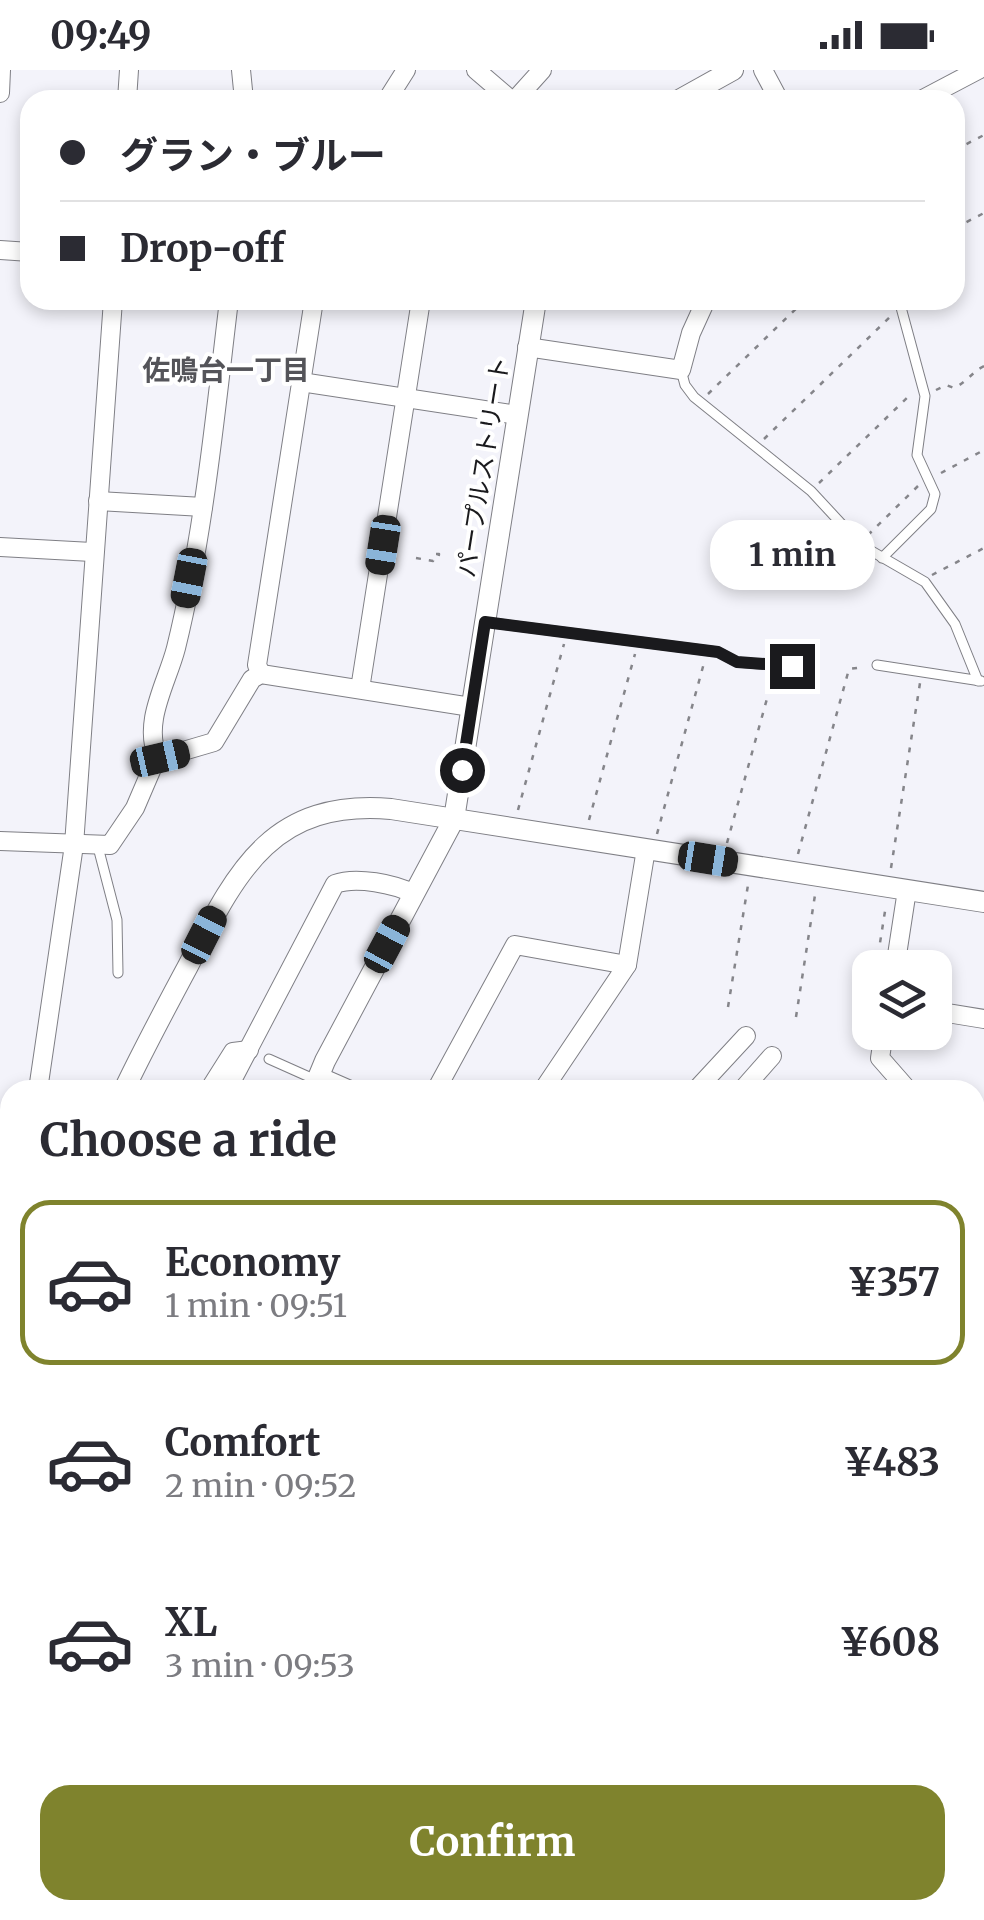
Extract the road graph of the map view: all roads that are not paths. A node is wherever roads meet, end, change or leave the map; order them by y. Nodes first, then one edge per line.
1 (2, 70) edge
2 (476, 70) edge
3 (542, 70) edge
4 (733, 70) edge
5 (978, 70) edge
6 (501, 90) edge
7 (523, 90) edge
8 (697, 90) edge
9 (940, 90) edge
10 (0, 93) edge
11 (111, 310) edge
12 (228, 310) edge
13 (313, 310) edge
14 (419, 310) edge
15 (534, 310) edge
16 (701, 310) edge
17 (902, 310) edge
18 (527, 348) junction
19 (681, 370) junction
20 (302, 382) junction
21 (406, 398) junction
22 (517, 415) junction
23 (98, 501) junction
24 (203, 507) junction
25 (0, 547) edge
26 (92, 552) junction
27 (882, 558) junction
28 (485, 622) junction
29 (877, 665) road end
30 (792, 666) dead end
31 (261, 674) junction
32 (981, 681) edge
33 (360, 689) junction
34 (472, 707) junction
35 (158, 758) junction
36 (454, 819) junction
37 (0, 841) edge
38 (74, 845) junction
39 (98, 846) junction
40 (646, 849) junction
41 (908, 890) junction
42 (414, 894) junction
43 (984, 899) edge
44 (898, 950) edge
45 (627, 965) junction
46 (118, 972) dead end
47 (952, 1014) edge
48 (984, 1019) edge
49 (746, 1036) dead end
50 (248, 1050) junction
51 (879, 1050) edge
52 (772, 1056) dead end
53 (270, 1059) dead end
54 (39, 1080) edge
55 (129, 1080) edge
56 (216, 1080) edge
57 (233, 1080) edge
58 (312, 1080) edge
59 (317, 1080) edge
60 (441, 1080) edge
61 (550, 1080) edge
62 (705, 1080) edge
63 (751, 1080) edge
64 (899, 1080) edge

1 - 10 street
2 - 6 street
3 - 7 street
4 - 8 street
5 - 9 street
11 - 23 street
12 - 24 street
13 - 20 street
14 - 21 street
15 - 18 street, パープルストリート
16 - 19 street
17 - 27 lane
18 - 19 street
18 - 22 street, パープルストリート
19 - 27 lane
20 - 21 street
20 - 31 street
21 - 22 street
21 - 33 street
22 - 28 street, パープルストリート
23 - 24 street
23 - 26 street
24 - 35 street
25 - 26 street
26 - 38 street
27 - 32 lane
28 - 30 lane
28 - 34 street, パープルストリート
29 - 32 lane
31 - 33 street
31 - 35 street
33 - 34 street
34 - 36 street, パープルストリート
35 - 39 street
36 - 40 street
36 - 42 street, パープルストリート
36 - 55 street
37 - 38 street
38 - 39 street
38 - 54 street
39 - 46 lane
40 - 41 street
40 - 45 street
41 - 43 street
41 - 44 street
42 - 50 street
42 - 59 street, パープルストリート
45 - 60 street
45 - 61 street
47 - 48 street
49 - 62 street
50 - 56 street
50 - 57 street
51 - 64 street
52 - 63 street
53 - 58 lane

